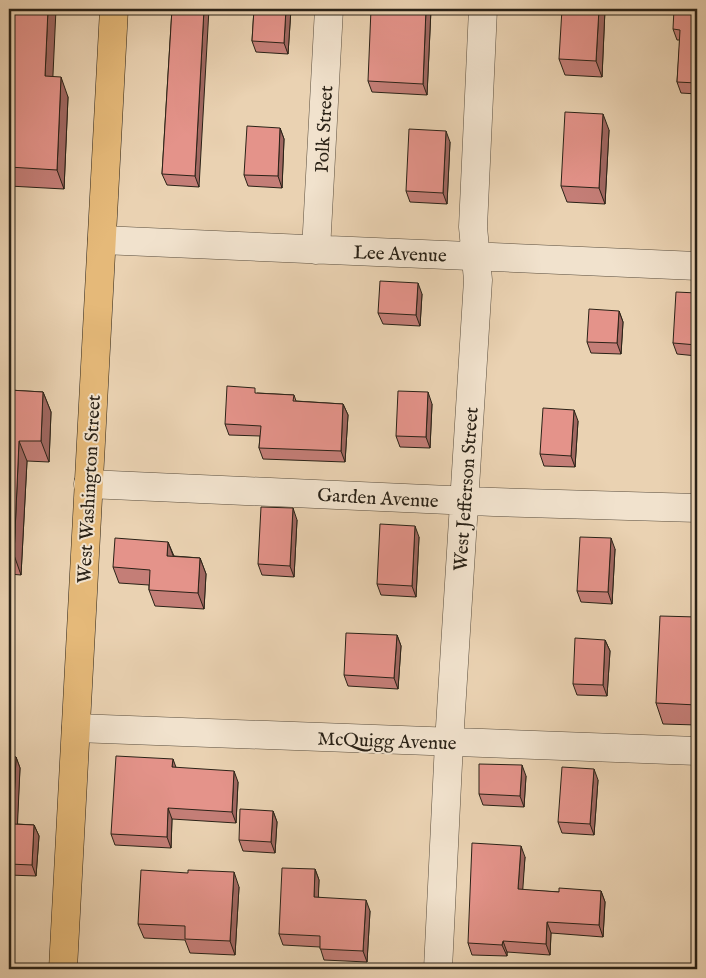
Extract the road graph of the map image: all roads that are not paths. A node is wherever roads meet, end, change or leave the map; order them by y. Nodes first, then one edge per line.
1 (114, 9) edge
2 (329, 9) edge
3 (483, 9) edge
4 (102, 240) junction
5 (316, 250) junction
6 (475, 256) junction
7 (697, 266) edge
8 (88, 484) junction
9 (464, 501) junction
10 (697, 508) edge
11 (76, 728) junction
12 (449, 743) junction
13 (697, 751) edge
14 (63, 969) edge
15 (438, 969) edge

1 - 4 main road, West Washington Street
2 - 5 street, Polk Street
3 - 6 street, West Jefferson Street
4 - 5 street, Lee Avenue
4 - 8 main road, West Washington Street
5 - 6 street, Lee Avenue
6 - 7 street, Lee Avenue
6 - 9 street, West Jefferson Street
8 - 9 street, Garden Avenue
8 - 11 main road, West Washington Street
9 - 10 street, Garden Avenue
9 - 12 street, West Jefferson Street
11 - 12 street, McQuigg Avenue
11 - 14 main road, West Washington Street
12 - 13 street, McQuigg Avenue
12 - 15 street, West Jefferson Street

